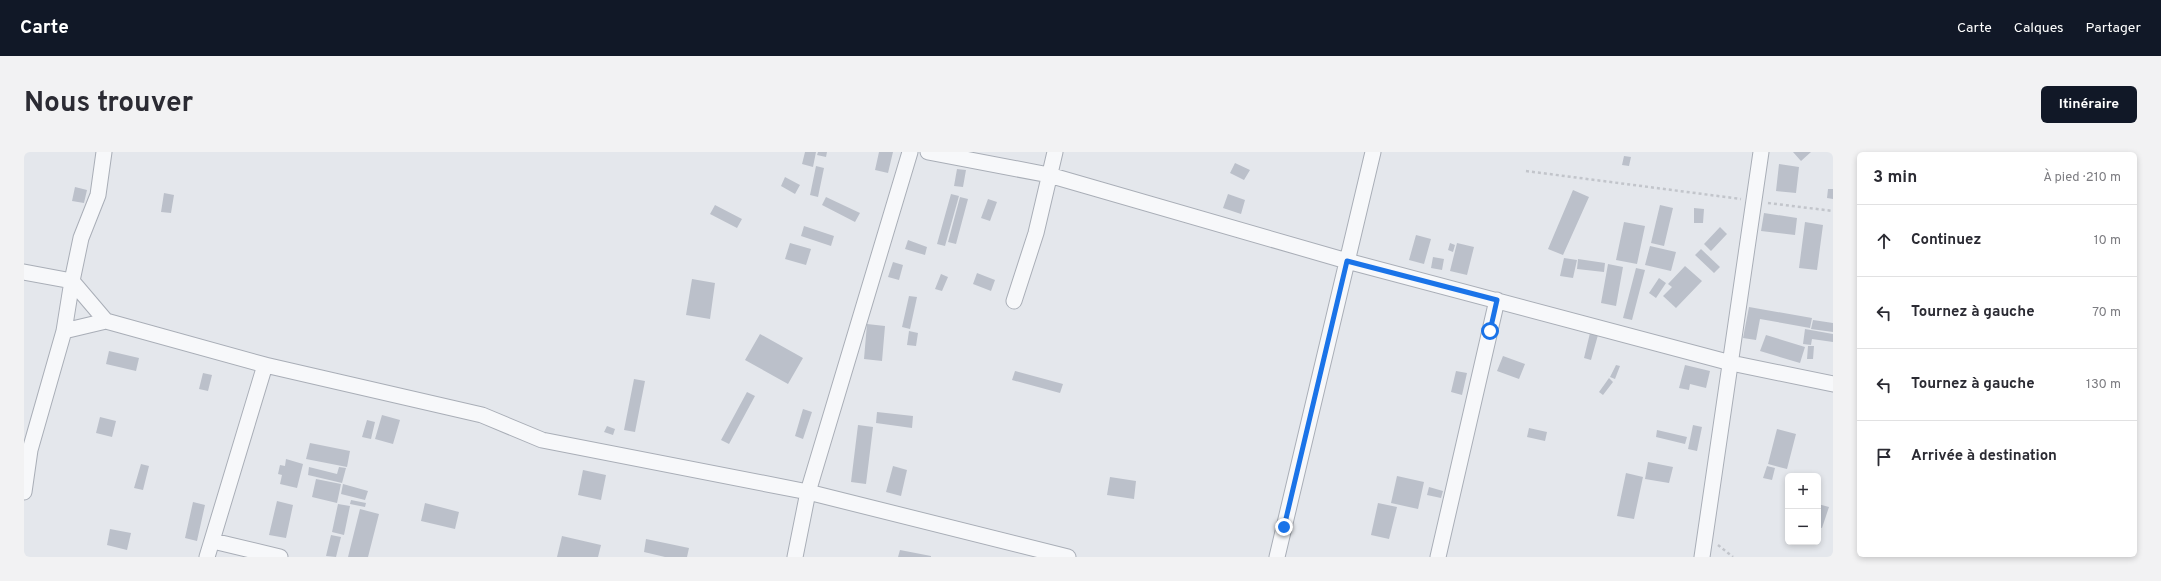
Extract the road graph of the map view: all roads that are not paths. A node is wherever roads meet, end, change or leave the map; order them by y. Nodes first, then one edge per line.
1 (104, 152) edge
2 (910, 152) edge
3 (928, 152) edge
4 (1055, 152) edge
5 (1373, 152) edge
6 (1761, 152) edge
7 (1049, 175) junction
8 (1347, 261) junction
9 (24, 272) edge
10 (72, 281) junction
11 (1497, 300) junction
12 (1014, 301) dead end
13 (106, 321) junction
14 (64, 331) junction
15 (1731, 363) junction
16 (265, 365) junction
17 (1833, 384) edge
18 (24, 492) edge
19 (808, 492) junction
20 (213, 541) junction
21 (207, 557) edge
22 (280, 557) edge
23 (795, 557) edge
24 (1068, 557) edge
25 (1277, 557) edge
26 (1438, 557) edge
27 (1702, 557) edge

1 - 10 street
2 - 19 street
3 - 7 street
4 - 7 street
5 - 8 street
6 - 15 street
7 - 8 street
7 - 12 street
8 - 11 street
8 - 25 street
9 - 10 street
10 - 13 street
10 - 14 street
11 - 15 street
11 - 26 street
13 - 14 street
13 - 16 street
14 - 18 street
15 - 17 street
15 - 27 street
16 - 19 street
16 - 20 street
19 - 23 street
19 - 24 street
20 - 21 street
20 - 22 street

